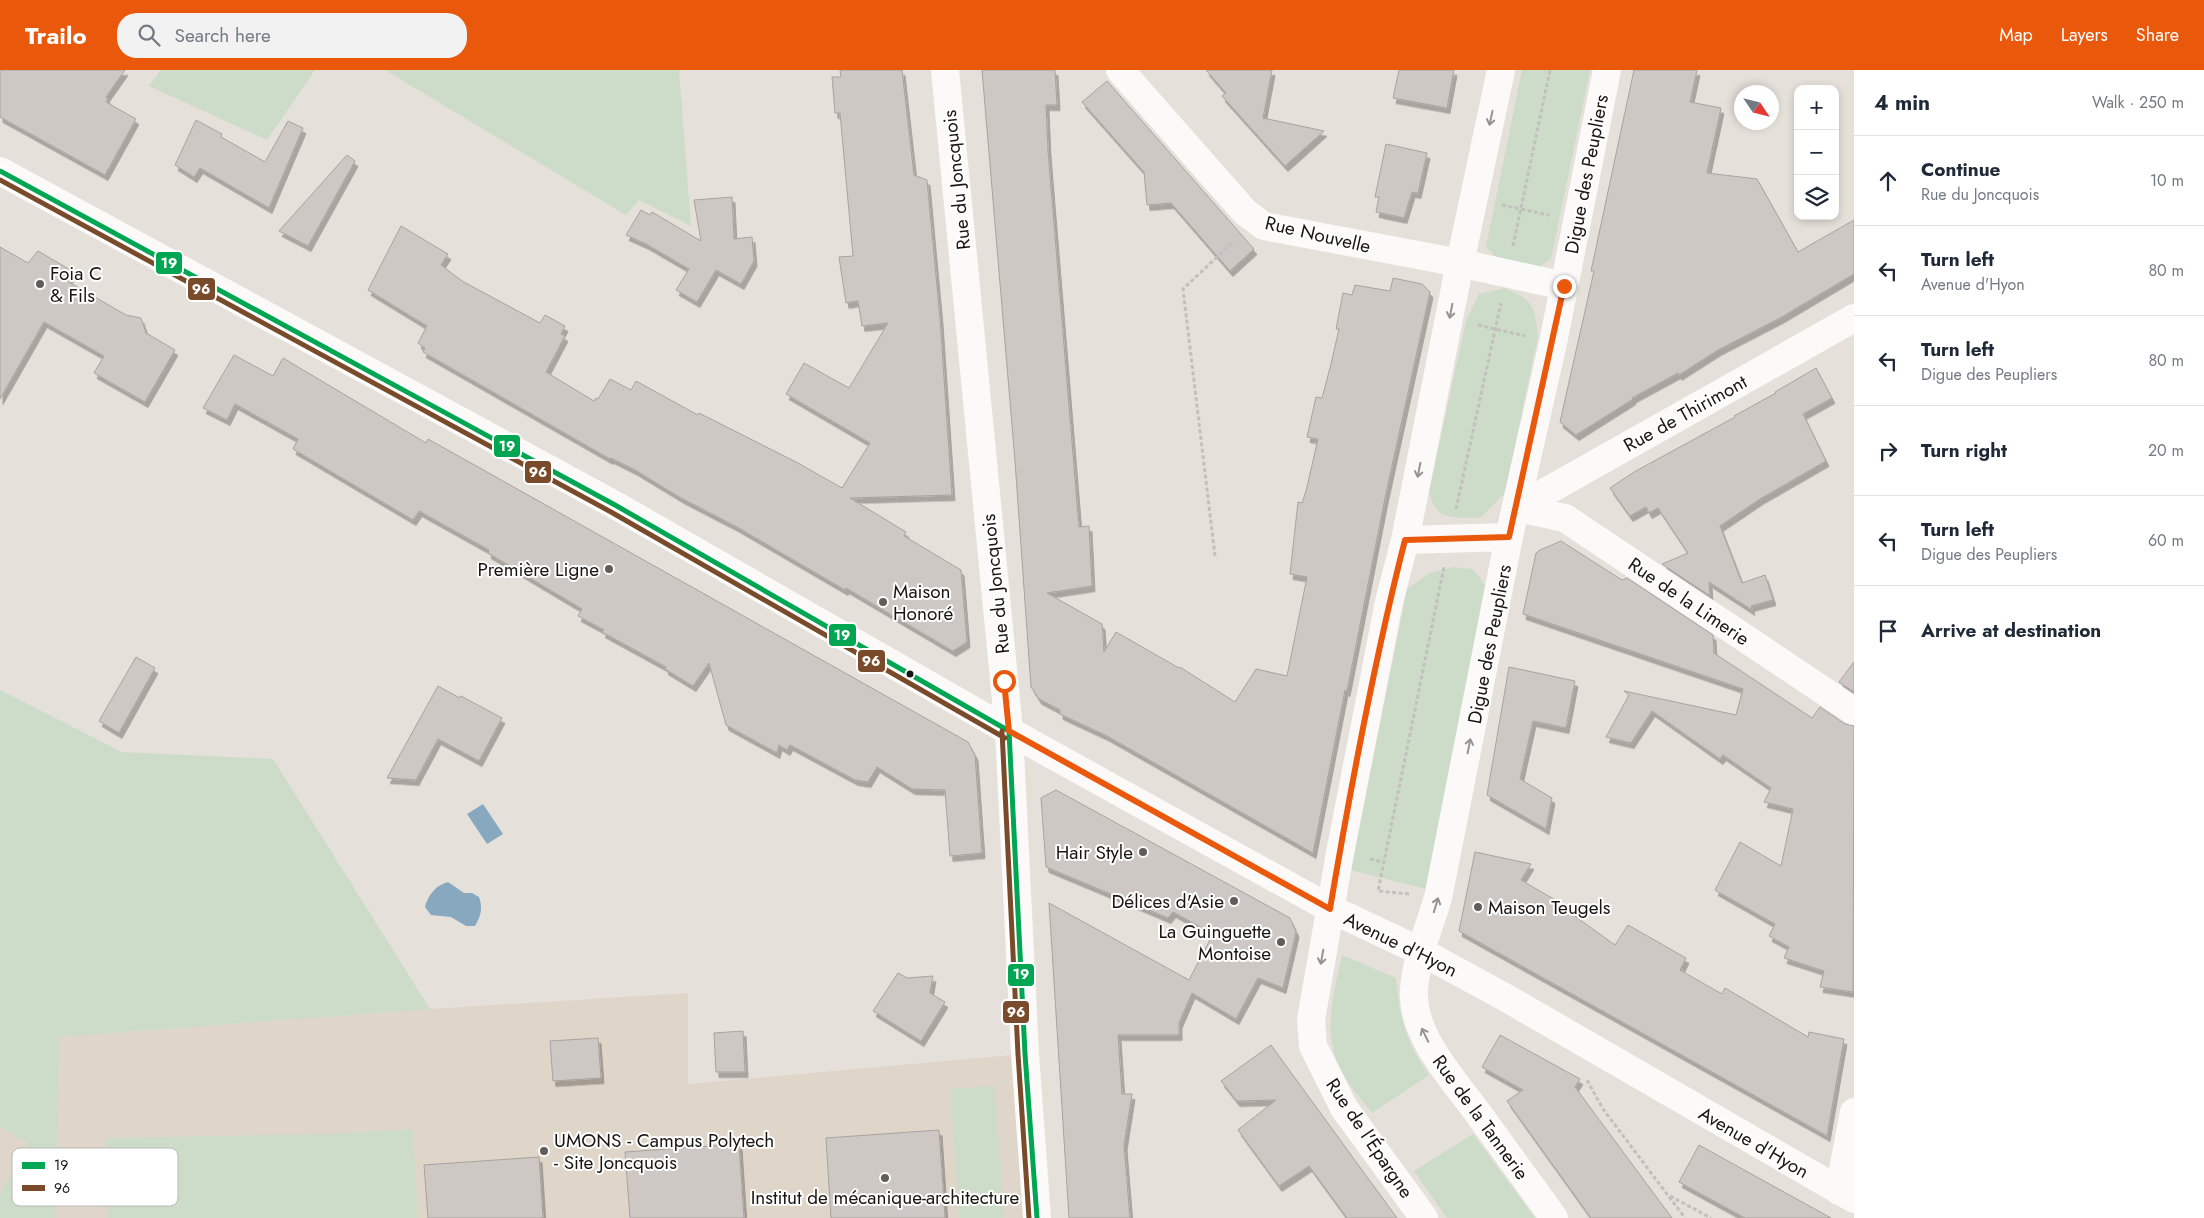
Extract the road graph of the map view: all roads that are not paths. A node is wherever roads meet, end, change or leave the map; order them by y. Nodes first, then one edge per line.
1 (945, 70) edge
2 (1120, 70) edge
3 (1501, 70) edge
4 (1607, 70) edge
5 (0, 172) edge
6 (1460, 263) junction
7 (1564, 286) junction
8 (1854, 318) edge
9 (1517, 508) junction
10 (1509, 537) junction
11 (1405, 540) junction
12 (1854, 711) edge
13 (1009, 731) junction
14 (1330, 909) junction
15 (1422, 952) junction
16 (1854, 1112) edge
17 (1846, 1195) edge
18 (1037, 1218) edge
19 (1424, 1218) edge
20 (1554, 1218) edge

1 - 13 street, Rue du Joncquois
2 - 6 street, Rue Nouvelle
3 -> 6 street
4 - 7 street, Digue des Peupliers
5 - 13 street, Avenue d'Hyon
6 - 7 street, Rue Nouvelle
6 -> 11 street
7 - 9 street, Digue des Peupliers
8 - 9 street, Rue de Thirimont
9 - 10 street, Digue des Peupliers
9 - 12 street, Rue de la Limerie
10 - 11 street
15 -> 10 street, Digue des Peupliers
11 - 14 street
13 - 14 street, Avenue d'Hyon
13 - 18 street, Rue du Joncquois
14 - 15 street, Avenue d'Hyon
14 -> 19 street, Rue de l'Épargne
15 - 17 street, Avenue d'Hyon
20 -> 15 street, Rue de la Tannerie
16 - 17 street

